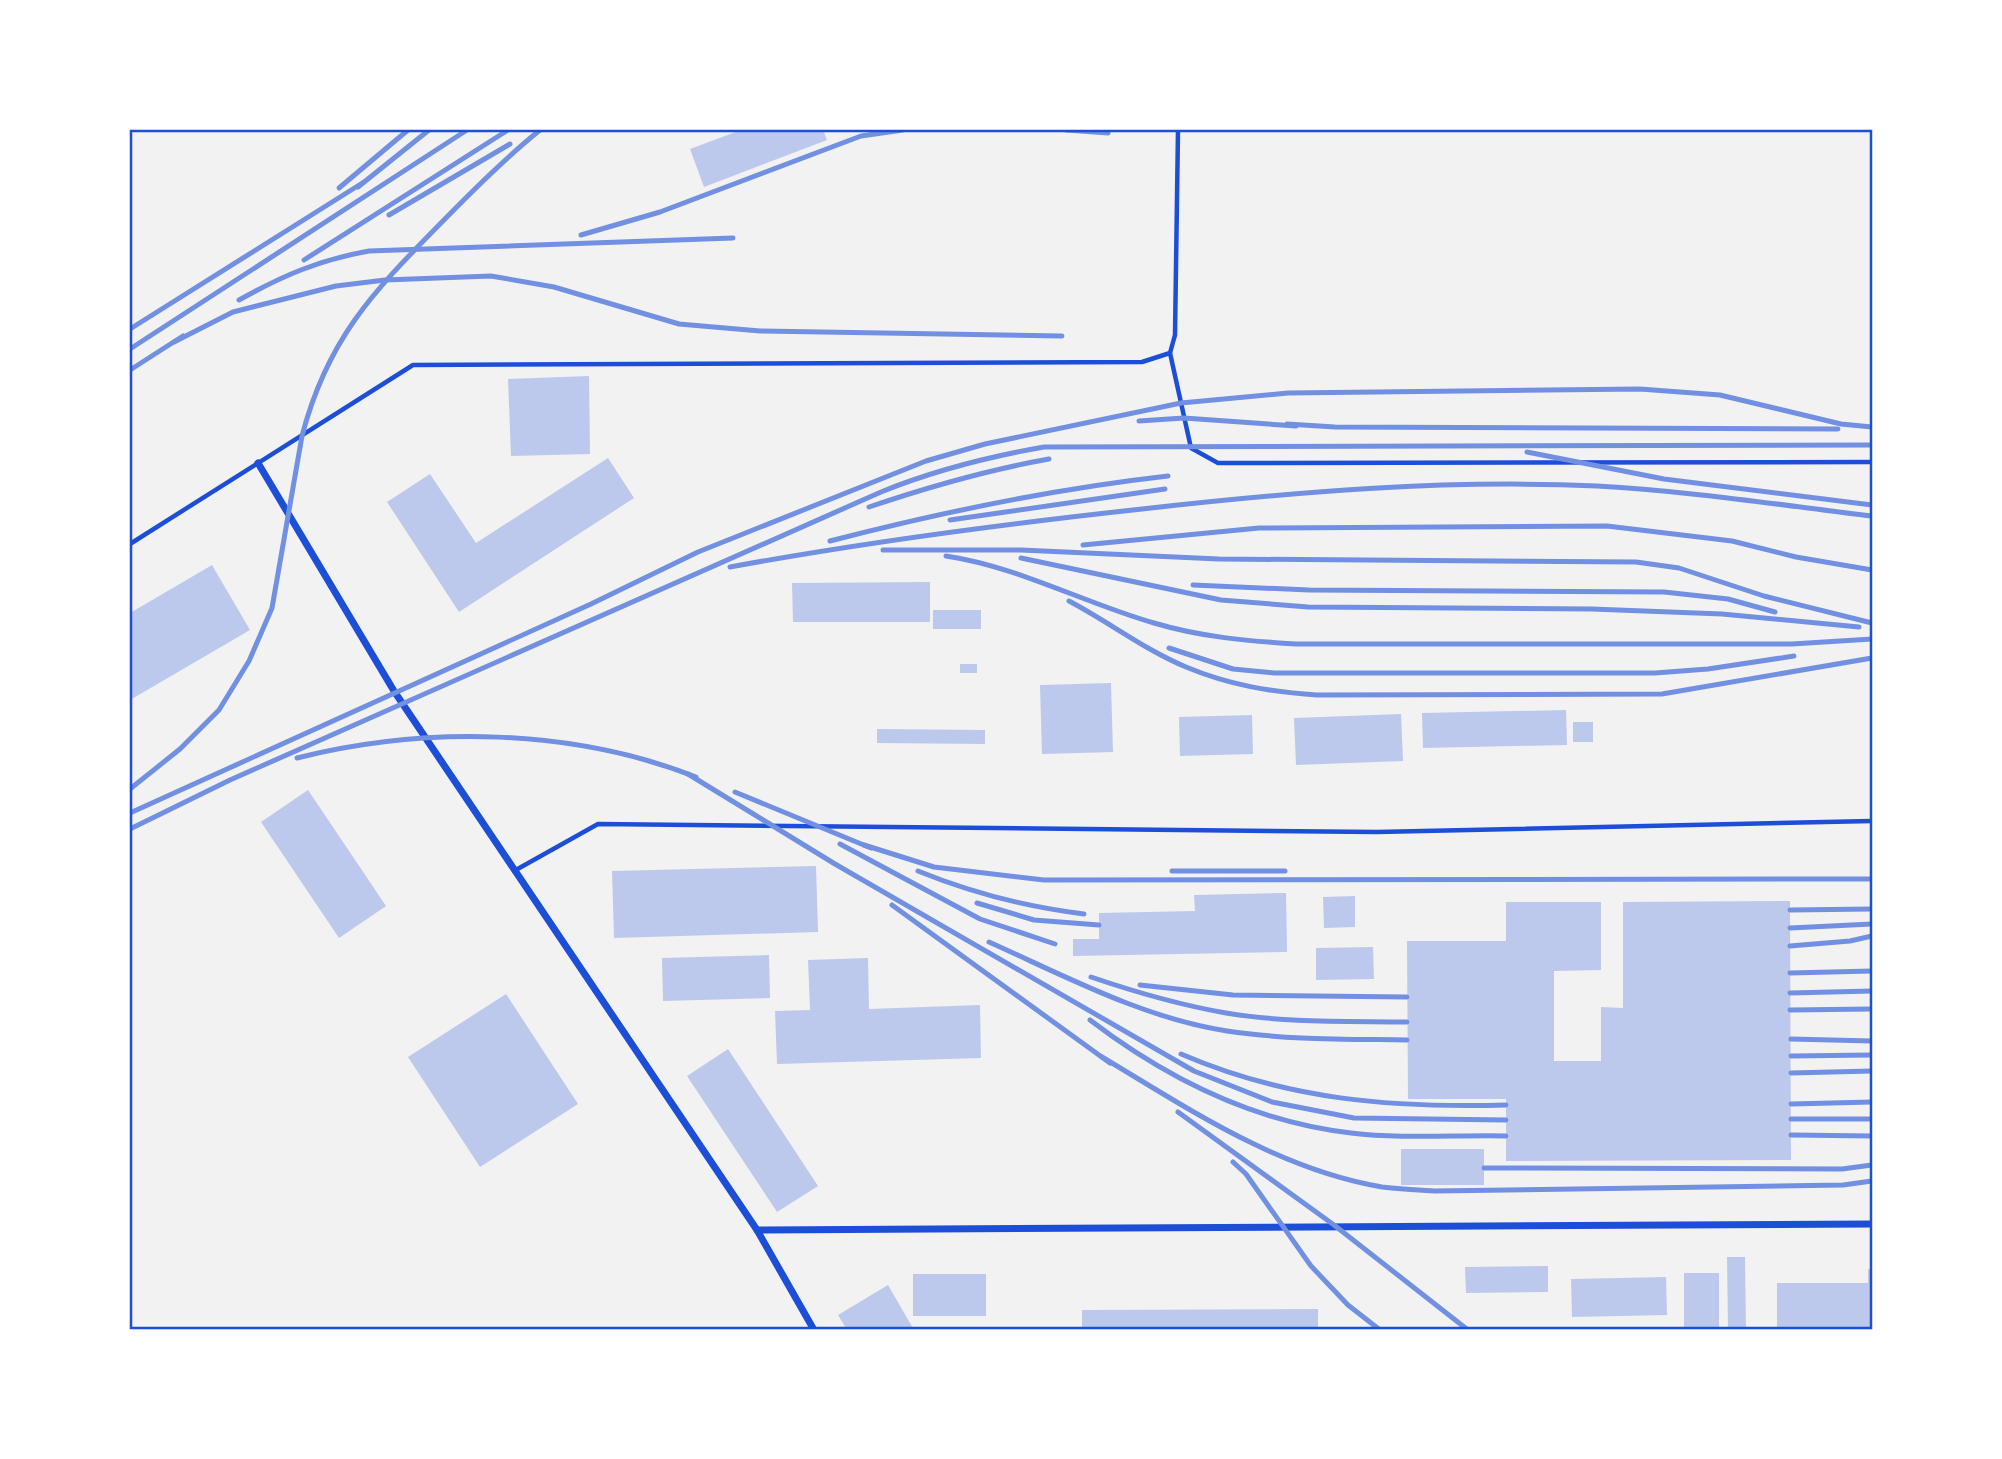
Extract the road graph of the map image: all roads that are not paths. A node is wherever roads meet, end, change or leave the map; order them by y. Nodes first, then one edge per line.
1 (1178, 130) edge
2 (1170, 353) junction
3 (1872, 462) edge
4 (258, 463) junction
5 (130, 544) edge
6 (1872, 821) edge
7 (513, 871) junction
8 (1872, 1224) edge
9 (757, 1230) junction
10 (814, 1329) edge

1 - 2 lane
2 - 3 lane
2 - 4 lane
4 - 5 lane
4 - 7 street
6 - 7 lane
7 - 9 street
8 - 9 street
9 - 10 street

